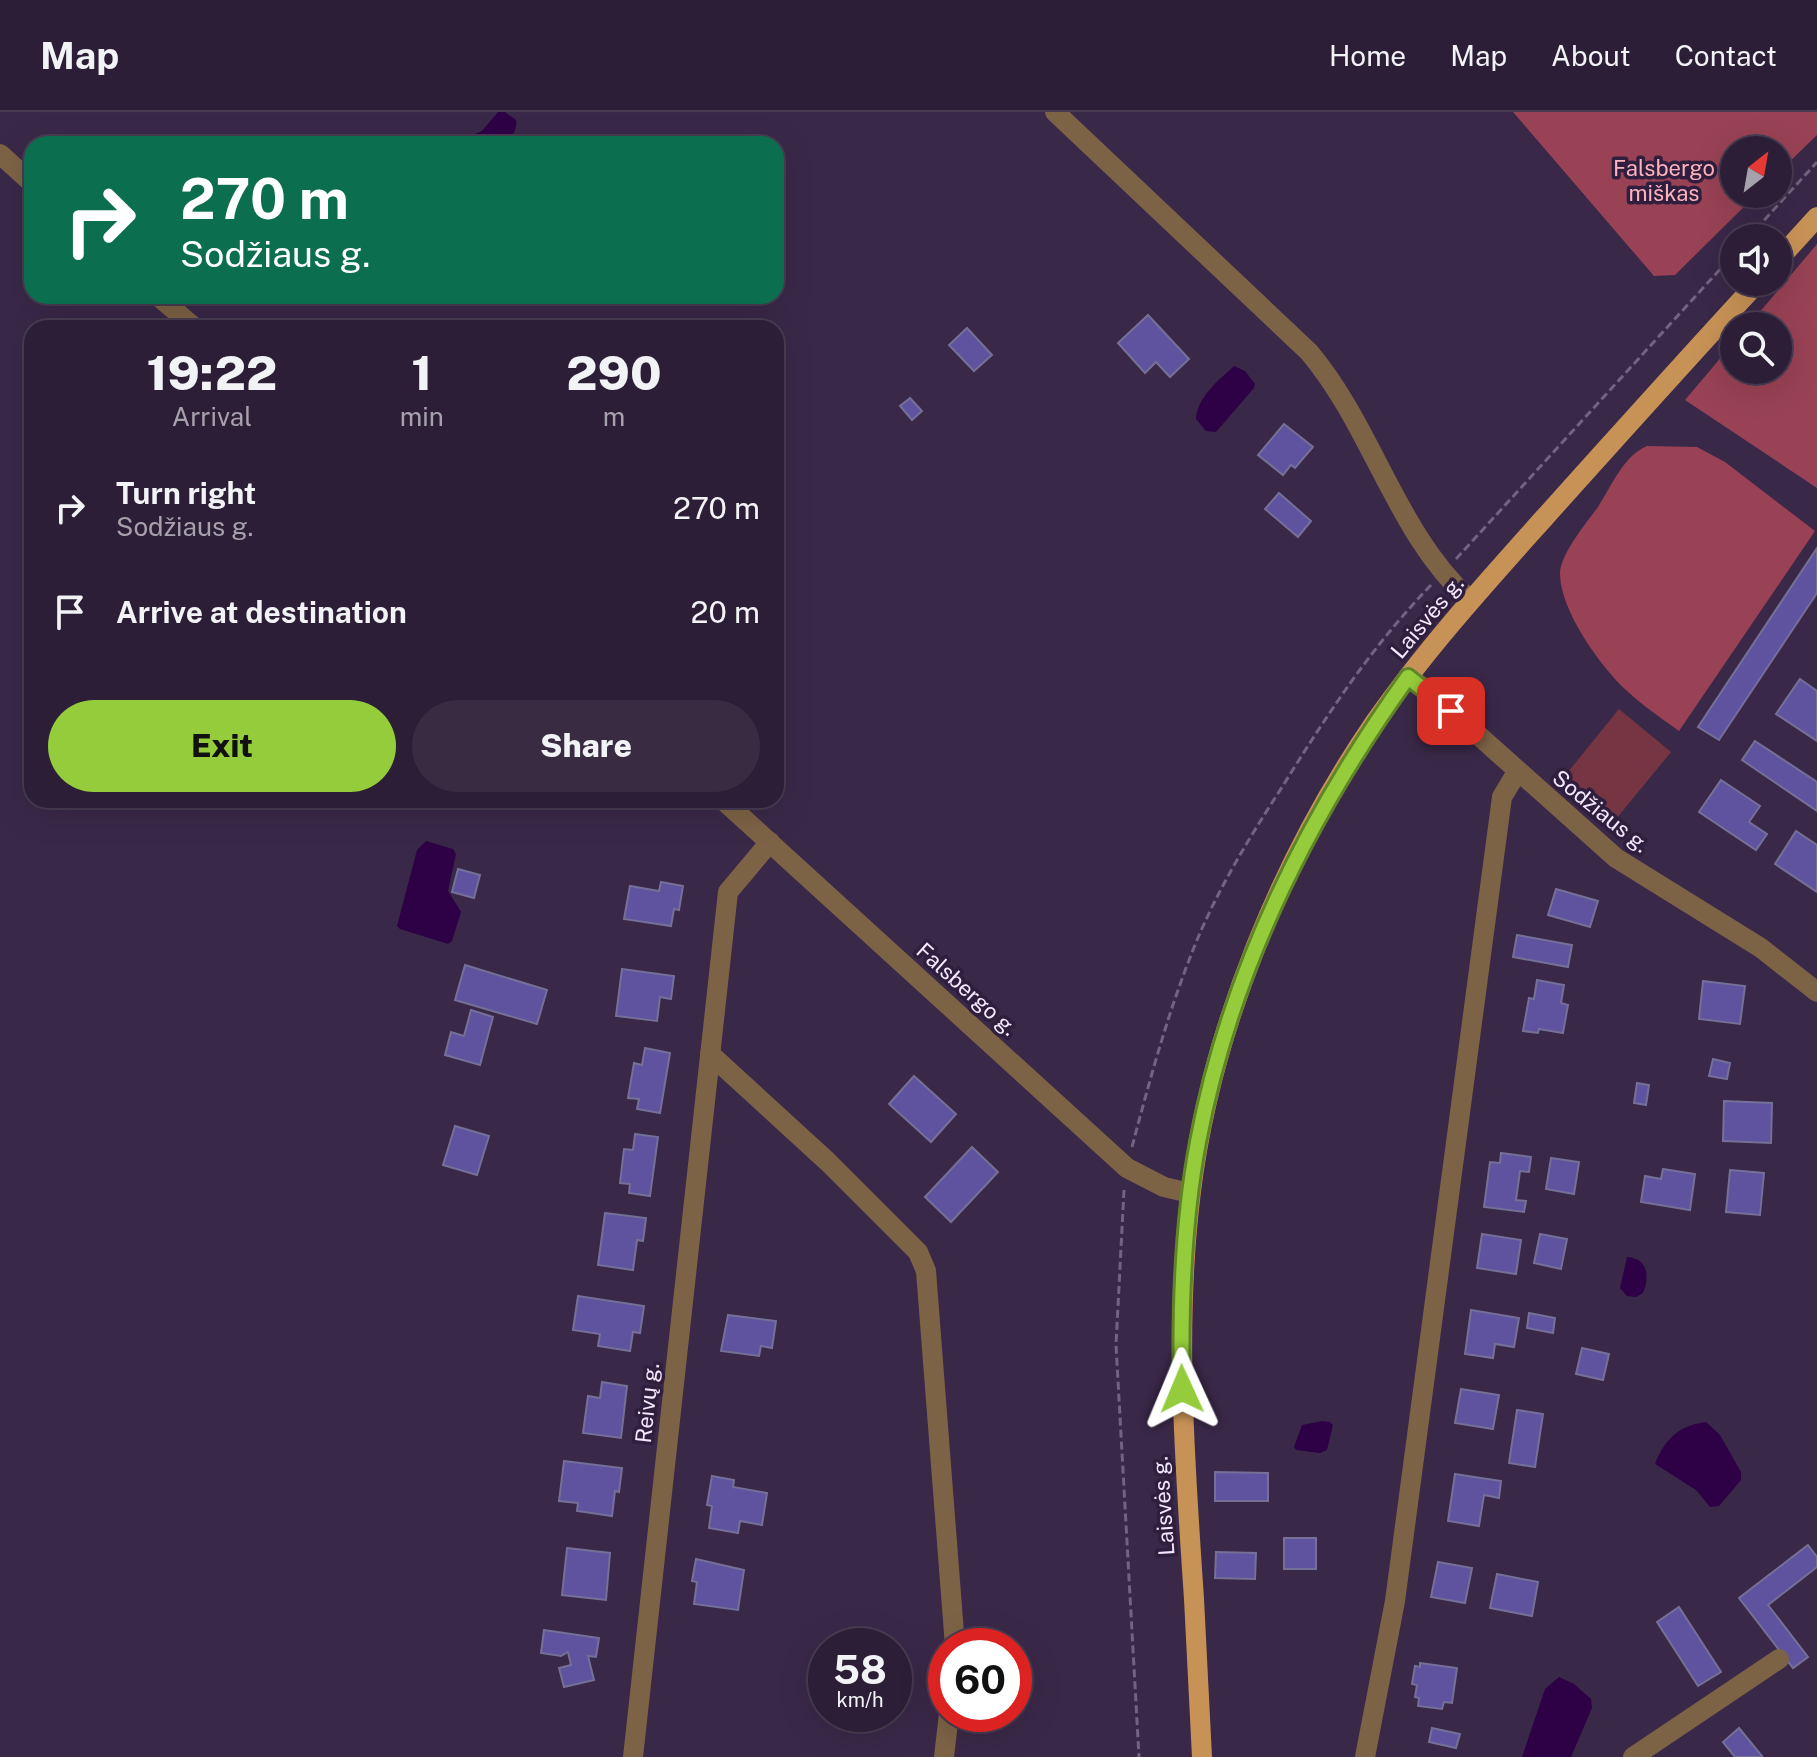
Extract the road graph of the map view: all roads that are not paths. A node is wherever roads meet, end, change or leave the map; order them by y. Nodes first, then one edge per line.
1 (1055, 112) edge
2 (0, 154) edge
3 (24, 176) edge
4 (1817, 217) edge
5 (1792, 245) edge
6 (1745, 296) edge
7 (167, 304) edge
8 (186, 320) edge
9 (1470, 600) junction
10 (1408, 677) junction
11 (1517, 772) junction
12 (732, 808) edge
13 (770, 842) junction
14 (1817, 992) edge
15 (710, 1054) junction
16 (1190, 1193) junction
17 (954, 1628) edge
18 (1779, 1659) dead end
19 (947, 1732) edge
20 (633, 1757) edge
21 (944, 1757) edge
22 (1202, 1757) edge
23 (1365, 1757) edge
24 (1633, 1757) edge

1 - 9 street
2 - 3 street
4 - 5 main road
6 - 9 main road, Laisvės g.
7 - 8 street
9 - 10 main road, Laisvės g.
10 - 11 street, Sodžiaus g.
10 - 16 main road, Laisvės g.
11 - 14 street, Sodžiaus g.
11 - 23 street
12 - 13 street, Falsbergo g.
13 - 15 street, Reivų g.
13 - 16 street, Falsbergo g.
15 - 17 street
15 - 20 street, Reivų g.
16 - 22 main road, Laisvės g.
18 - 24 street
19 - 21 street

